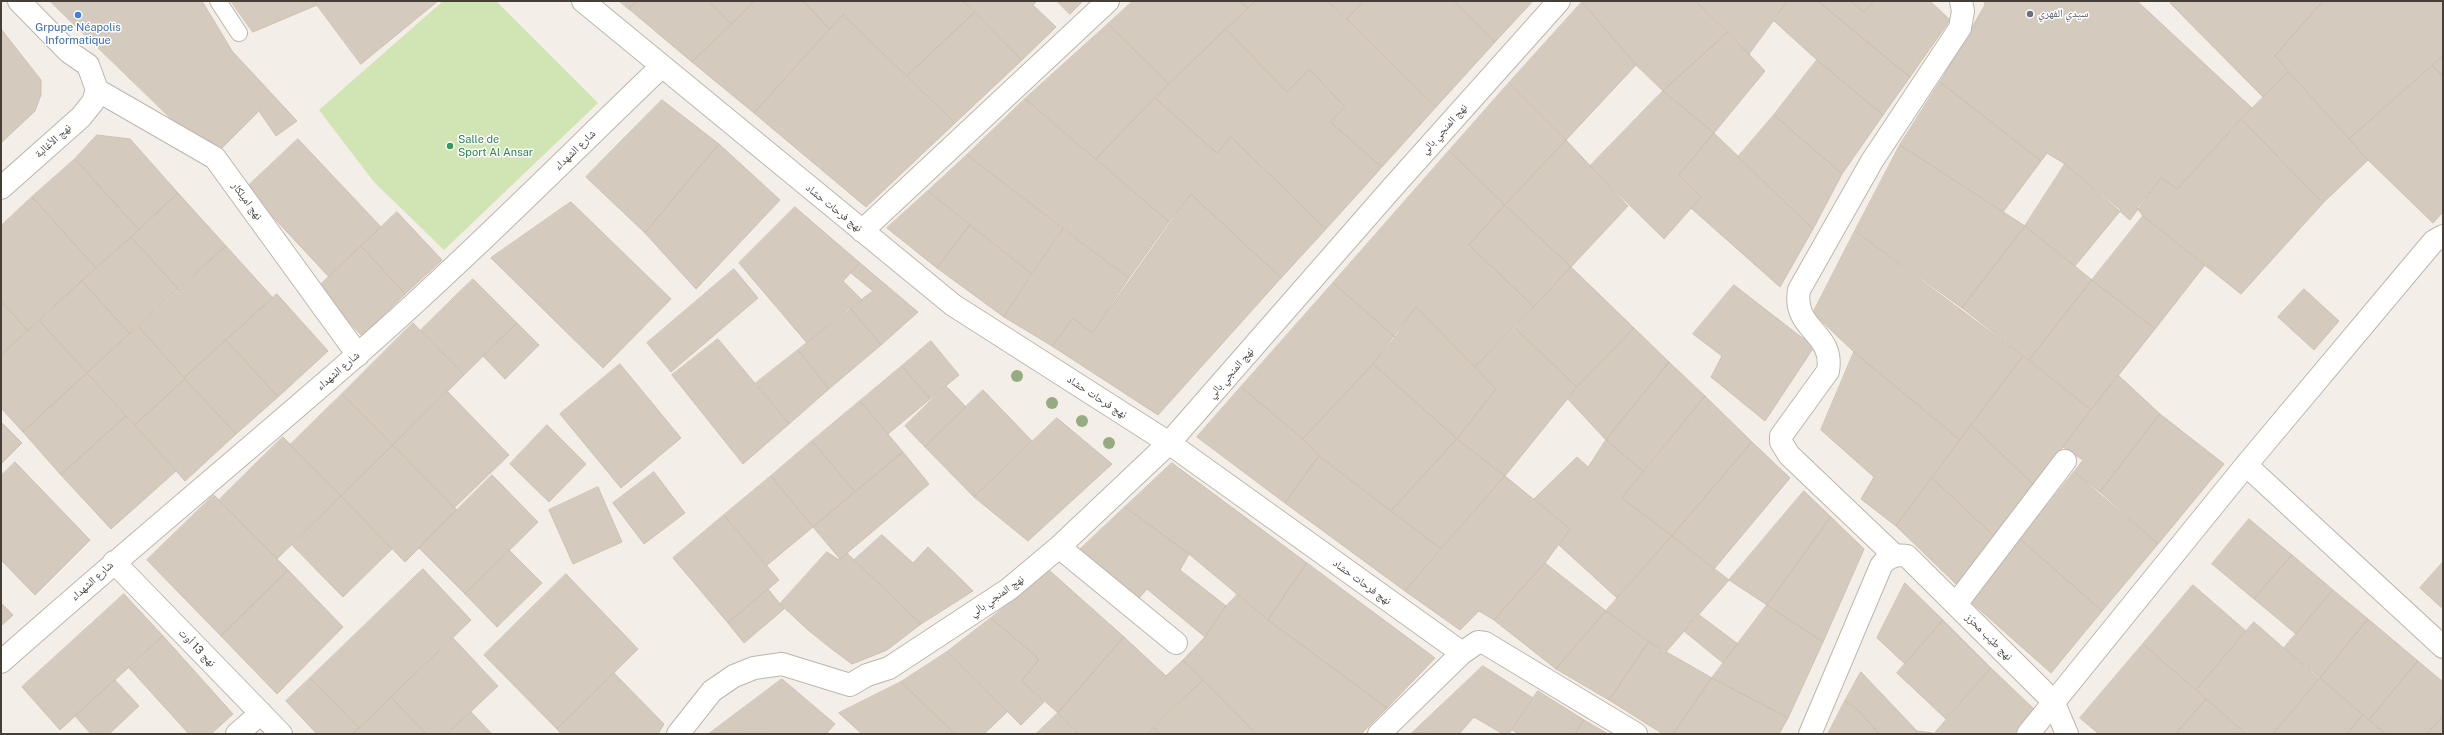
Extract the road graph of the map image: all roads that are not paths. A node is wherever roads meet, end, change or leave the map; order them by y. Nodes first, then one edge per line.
1 (19, 1) edge
2 (218, 1) edge
3 (583, 1) edge
4 (1108, 1) edge
5 (1559, 1) edge
6 (1961, 1) edge
7 (239, 33) dead end
8 (662, 66) junction
9 (97, 90) junction
10 (1, 188) edge
11 (862, 231) junction
12 (2443, 236) edge
13 (358, 355) junction
14 (1169, 444) junction
15 (2065, 461) dead end
16 (2246, 465) junction
17 (1059, 547) junction
18 (1895, 556) junction
19 (114, 562) junction
20 (1956, 604) junction
21 (1176, 644) dead end
22 (2443, 647) edge
23 (1462, 653) junction
24 (1, 662) edge
25 (2053, 701) junction
26 (261, 713) junction
27 (237, 734) edge
28 (281, 734) edge
29 (678, 734) edge
30 (1379, 734) edge
31 (1636, 734) edge
32 (1810, 734) edge
33 (2028, 734) edge
34 (2067, 734) edge

1 - 9 street
2 - 7 lane
3 - 8 street, نهج فرحات حشاد
4 - 11 street
5 - 14 street, نهج المنجي بالي
6 - 18 street
8 - 11 street, نهج فرحات حشاد
8 - 13 street, شارع الشهداء
9 - 10 street, نهج الأغالبة
9 - 13 street, نهج اميلكار
11 - 14 street, نهج فرحات حشاد
12 - 16 street
13 - 19 street, شارع الشهداء
14 - 17 street, نهج المنجي بالي
14 - 23 street, نهج فرحات حشاد
15 - 20 street
16 - 22 street
16 - 25 street
17 - 21 street
17 - 29 street, نهج المنجي بالي
18 - 20 street, نهج طيّب محرّز
18 - 32 street
19 - 24 street, شارع الشهداء
19 - 26 street, نهج 13 أوت
20 - 25 street, نهج طيّب محرّز
23 - 30 street
23 - 31 street
25 - 33 street
25 - 34 street, نهج طيّب محرّز
26 - 27 street
26 - 28 street, نهج 13 أوت

